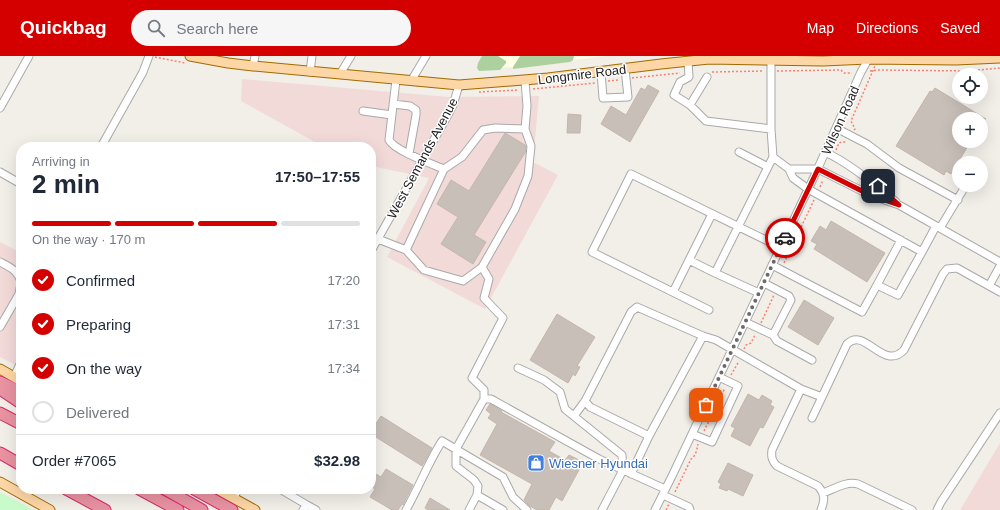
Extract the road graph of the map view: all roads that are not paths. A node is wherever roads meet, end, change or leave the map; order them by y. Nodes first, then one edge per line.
1 (29, 56) edge
2 (149, 56) edge
3 (255, 56) edge
4 (312, 56) edge
5 (351, 56) edge
6 (426, 56) edge
7 (195, 57) edge
8 (869, 58) edge
9 (1000, 58) edge
10 (771, 60) junction
11 (688, 61) junction
12 (253, 66) junction
13 (626, 69) junction
14 (310, 72) junction
15 (601, 72) junction
16 (340, 74) junction
17 (706, 77) dead end
18 (396, 80) junction
19 (411, 81) junction
20 (525, 81) junction
21 (459, 86) junction
22 (393, 104) junction
23 (690, 105) junction
24 (0, 108) edge
25 (363, 111) dead end
26 (392, 115) junction
27 (836, 128) junction
28 (525, 129) junction
29 (771, 129) junction
30 (104, 142) edge
31 (739, 152) dead end
32 (825, 152) junction
33 (409, 154) junction
34 (773, 157) junction
35 (422, 162) junction
36 (768, 166) junction
37 (444, 169) junction
38 (789, 169) junction
39 (818, 169) junction
40 (0, 172) edge
41 (16, 181) edge
42 (808, 189) junction
43 (962, 192) edge
44 (958, 200) junction
45 (899, 205) junction
46 (712, 214) junction
47 (738, 227) junction
48 (938, 227) junction
49 (378, 239) junction
50 (901, 240) junction
51 (376, 242) edge
52 (780, 247) junction
53 (406, 250) junction
54 (922, 252) junction
55 (689, 260) junction
56 (999, 261) edge
57 (0, 262) edge
58 (772, 265) junction
59 (482, 267) junction
60 (16, 271) edge
61 (715, 273) junction
62 (764, 283) junction
63 (877, 285) junction
64 (989, 286) junction
65 (673, 292) junction
66 (1000, 292) edge
67 (759, 293) junction
68 (16, 299) edge
69 (709, 310) dead end
70 (745, 322) junction
71 (0, 327) edge
72 (773, 335) junction
73 (703, 336) junction
74 (732, 349) junction
75 (812, 360) dead end
76 (518, 368) dead end
77 (0, 369) edge
78 (719, 376) junction
79 (16, 378) edge
80 (0, 382) edge
81 (0, 389) edge
82 (801, 389) junction
83 (16, 390) edge
84 (822, 397) junction
85 (16, 399) edge
86 (484, 399) junction
87 (585, 401) junction
88 (0, 413) edge
89 (1000, 413) edge
90 (574, 416) junction
91 (812, 418) dead end
92 (16, 421) edge
93 (692, 434) junction
94 (649, 436) junction
95 (456, 449) junction
96 (0, 453) edge
97 (16, 461) edge
98 (622, 470) junction
99 (631, 474) junction
100 (1, 485) edge
101 (664, 492) junction
102 (16, 493) edge
103 (823, 493) junction
104 (19, 494) edge
105 (75, 494) edge
106 (149, 494) edge
107 (174, 494) edge
108 (203, 494) edge
109 (227, 494) edge
110 (236, 494) edge
111 (287, 494) edge
112 (477, 495) junction
113 (234, 498) junction
114 (305, 507) edge
115 (50, 510) edge
116 (105, 510) edge
117 (178, 510) edge
118 (202, 510) edge
119 (232, 510) edge
120 (255, 510) edge
121 (316, 510) edge
122 (406, 510) edge
123 (469, 510) edge
124 (503, 510) edge
125 (527, 510) edge
126 (602, 510) edge
127 (655, 510) edge
128 (690, 510) edge
129 (821, 510) edge
130 (912, 510) edge
131 (937, 510) edge

1 - 24 street
2 - 30 street
3 - 12 street
4 - 14 street
5 - 16 street
6 - 19 street
7 - 12 main road, Longmire Road
8 - 9 main road, Longmire Road
8 - 10 main road, Longmire Road
8 - 27 street, Wilson Road
10 - 11 main road, Longmire Road
10 - 29 street
11 - 13 main road, Longmire Road
11 - 23 street
12 - 14 main road, Longmire Road
13 - 15 main road, Longmire Road
13 - 15 street
14 - 16 main road, Longmire Road
15 - 20 main road, Longmire Road
16 - 18 main road, Longmire Road
17 - 23 street
18 - 19 main road, Longmire Road
18 - 22 street
19 - 21 main road, Longmire Road
20 - 21 main road, Longmire Road
20 - 28 street
21 - 35 street, West Semands Avenue
22 - 26 street
22 - 33 street
23 - 29 street
25 - 26 street
26 - 33 street
27 - 32 street, Wilson Road
27 - 44 street
28 - 37 street
28 - 59 street
29 - 34 street
31 - 36 street
32 - 39 street, Wilson Road
32 - 45 street
33 - 35 street
34 - 36 street
34 - 38 street
35 - 37 street
35 - 49 street, West Semands Avenue
36 - 47 street
37 - 53 street
38 - 39 street
38 - 42 street
39 - 42 street, Wilson Road
39 - 45 street
40 - 41 street
42 - 50 street
42 - 52 street, Wilson Road
43 - 44 street
44 - 48 street
45 - 48 street
46 - 47 street
46 - 55 street
46 - 65 street
47 - 52 street
47 - 61 street
48 - 54 street
48 - 56 street
49 - 51 street, West Semands Avenue
49 - 53 street
50 - 54 street
50 - 63 street
52 - 58 street, Wilson Road
53 - 59 street
54 - 63 street
55 - 61 street
55 - 65 street
56 - 64 street
57 - 60 street
58 - 62 street, Wilson Road
58 - 63 street
59 - 86 street
61 - 67 street
62 - 67 street, Wilson Road
62 - 72 street
64 - 66 street
64 - 84 street
65 - 69 street
67 - 70 street, Wilson Road
68 - 71 street
70 - 72 street
70 - 74 street, Wilson Road
72 - 75 street
73 - 74 street
73 - 87 street
73 - 94 street
74 - 78 street, Wilson Road
74 - 82 street
76 - 90 street
77 - 79 main road
78 - 93 street, Wilson Road
78 - 93 street
80 - 83 highway
81 - 85 highway
82 - 84 street
82 - 103 street
84 - 91 street
86 - 95 street
86 - 98 street
87 - 90 street
87 - 94 street
88 - 92 highway
89 - 131 street
90 - 98 street
93 - 101 street, Wilson Road
94 - 99 street
95 - 112 street
95 - 122 street
95 - 125 street
96 - 97 highway
98 - 99 street
98 - 126 street
99 - 101 street
100 - 102 main road
101 - 127 street, Wilson Road
101 - 128 street
103 - 129 street
103 - 130 street
104 - 115 main road
105 - 116 highway
106 - 117 highway
107 - 118 highway
108 - 119 highway
109 - 113 main road
110 - 113 street
111 - 114 street
112 - 123 street
112 - 124 street
113 - 120 main road
114 - 121 street

